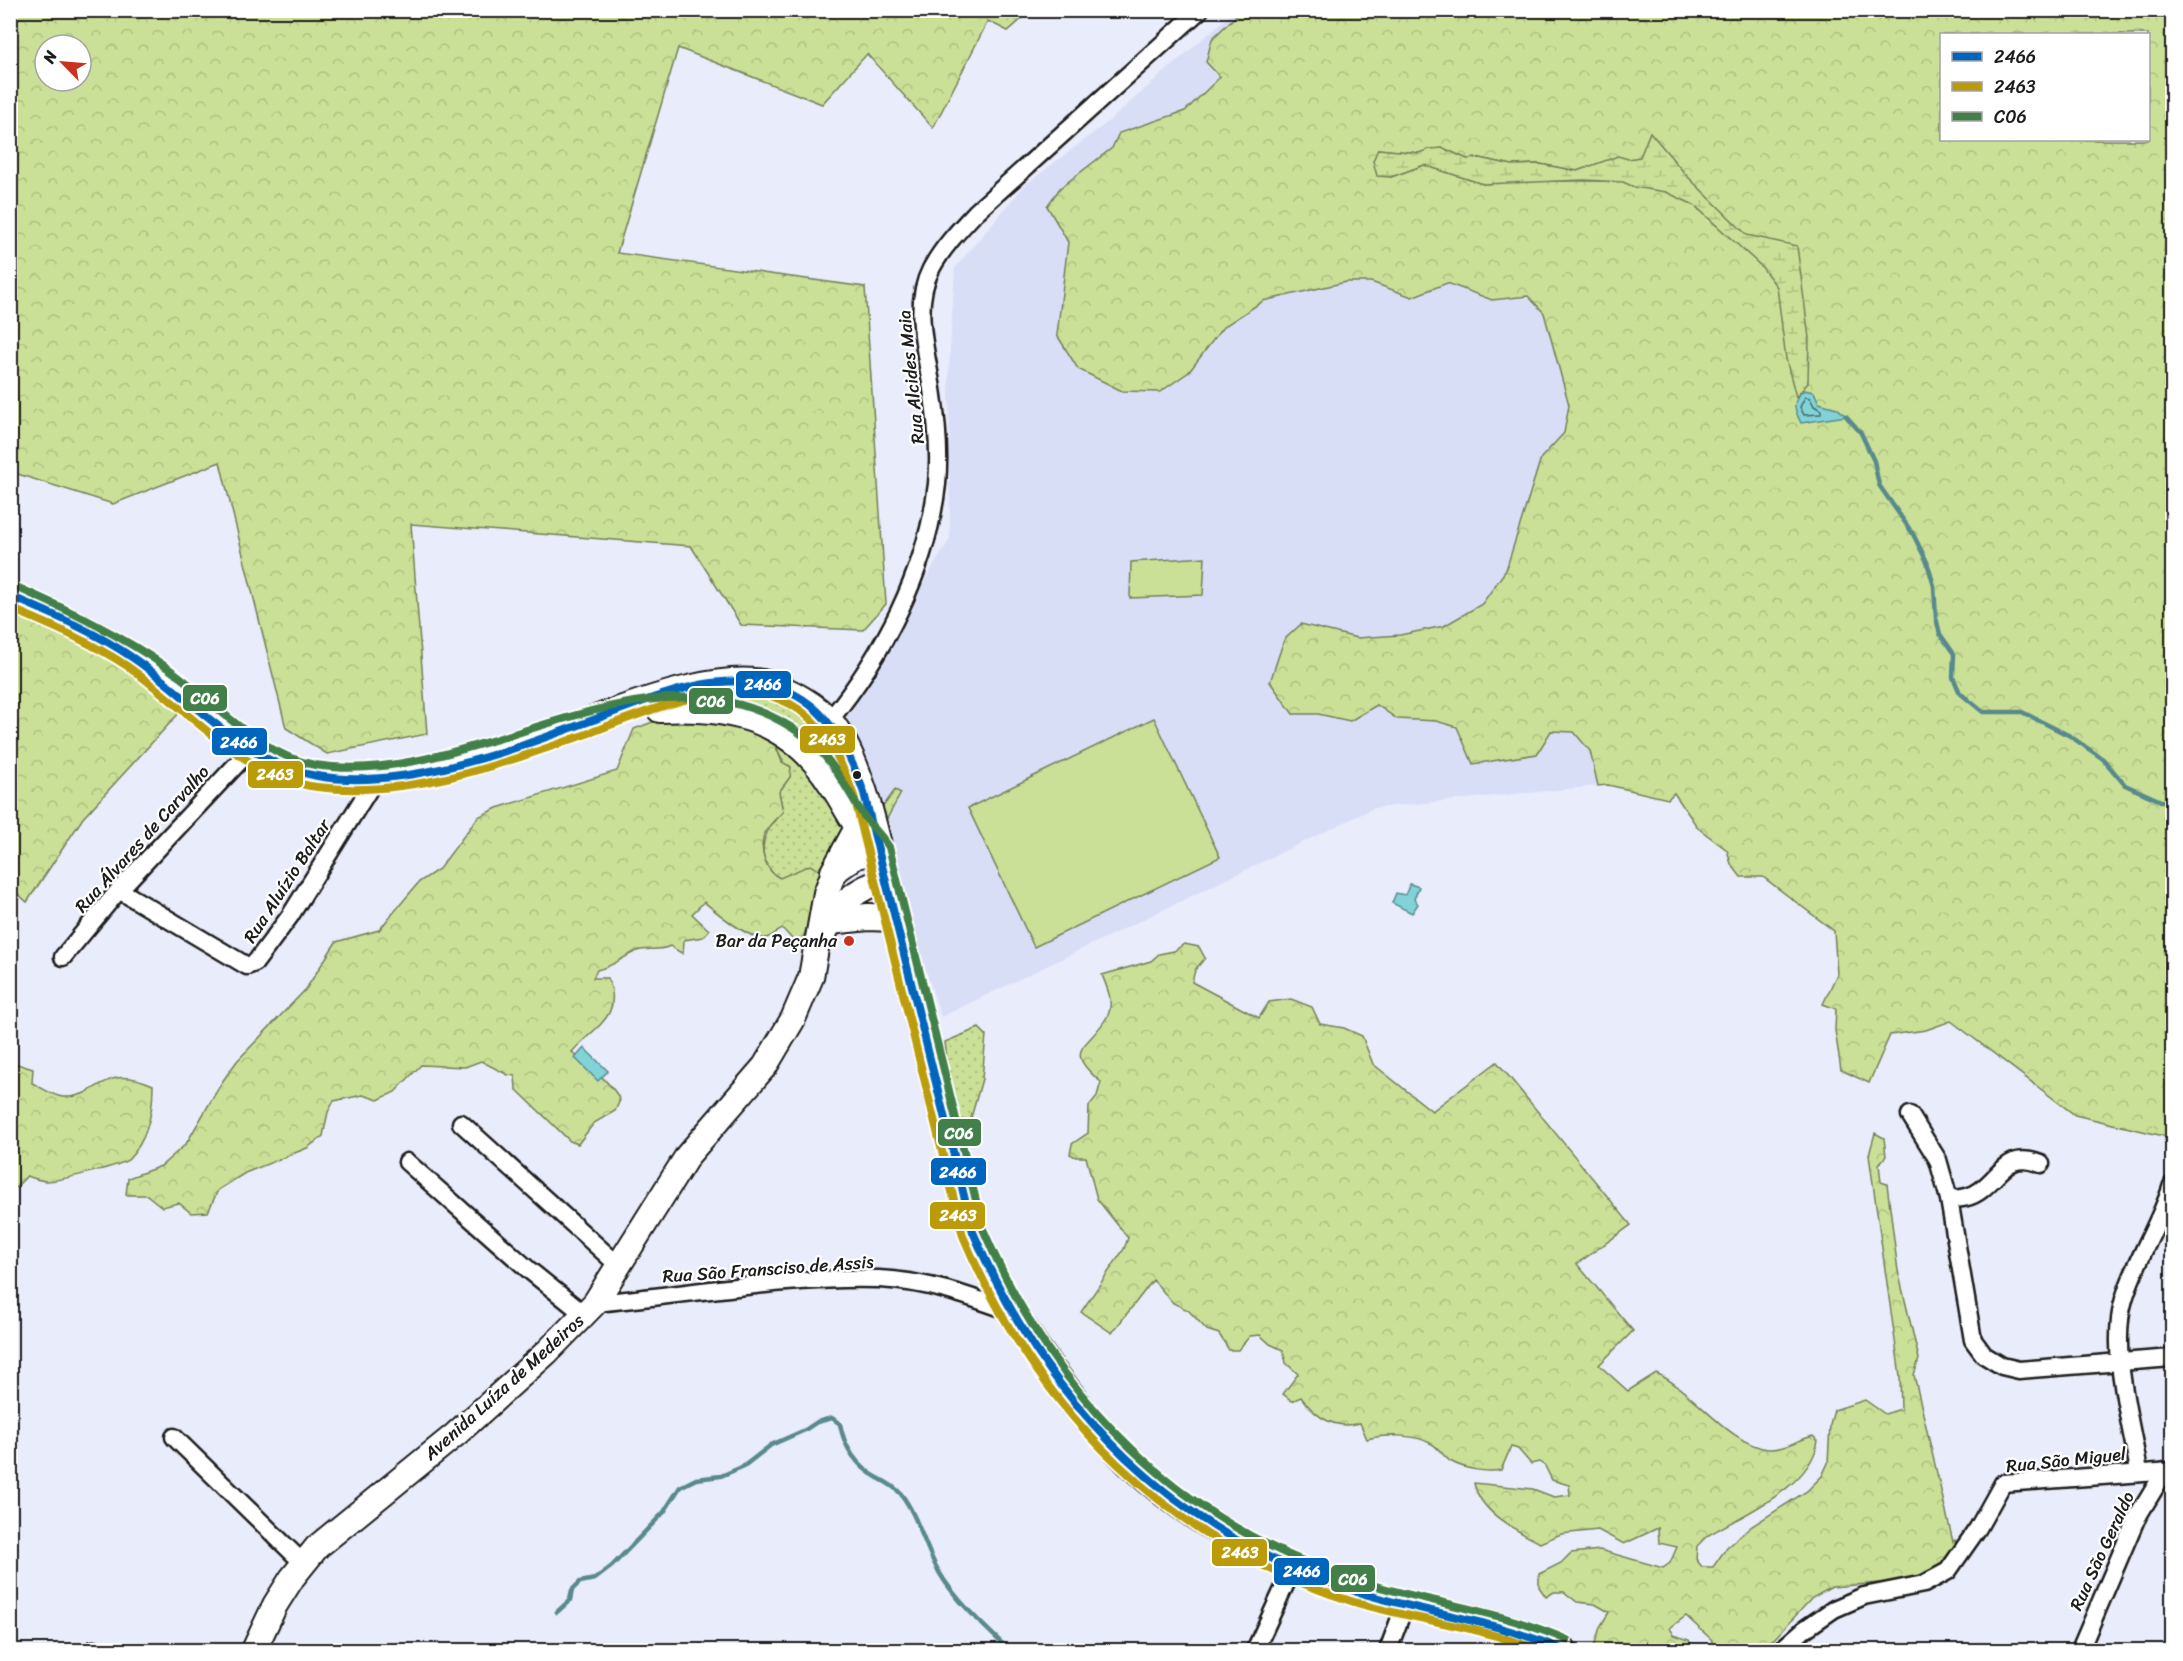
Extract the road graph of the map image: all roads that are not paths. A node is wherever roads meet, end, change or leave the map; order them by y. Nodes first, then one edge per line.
1 (1200, 10) edge
2 (10, 596) edge
3 (829, 721) junction
4 (580, 725) junction
5 (252, 748) junction
6 (376, 778) junction
7 (858, 828) junction
8 (879, 851) junction
9 (834, 872) junction
10 (886, 880) junction
11 (119, 890) junction
12 (894, 918) junction
13 (830, 921) junction
14 (818, 947) junction
15 (63, 957) dead end
16 (1910, 1115) dead end
17 (461, 1123) dead end
18 (407, 1162) dead end
19 (2041, 1164) dead end
20 (2172, 1185) edge
21 (1949, 1199) junction
22 (618, 1265) junction
23 (590, 1309) junction
24 (1012, 1312) junction
25 (2172, 1358) edge
26 (2121, 1363) junction
27 (174, 1437) dead end
28 (2169, 1471) edge
29 (2139, 1472) junction
30 (303, 1563) junction
31 (1292, 1570) junction
32 (1405, 1605) junction
33 (254, 1650) edge
34 (1255, 1650) edge
35 (1388, 1650) edge
36 (1563, 1650) edge
37 (1781, 1650) edge
38 (2080, 1650) edge

1 - 3 street, Rua Alcides Maia
2 - 5 main road
3 - 4 main road
3 - 8 main road
4 - 6 main road
4 - 7 main road
5 - 6 main road
5 - 11 street, Rua Álvares de Carvalho
6 - 11 street, Rua Aluízio Baltar
7 - 8 main road
7 - 9 main road
8 - 9 street
8 - 10 main road
9 - 14 street
10 - 12 main road
10 - 13 street
11 - 15 street, Rua Álvares de Carvalho
12 - 13 main road
12 - 24 main road
13 - 14 street
14 - 22 street, Avenida Luíza de Medeiros
16 - 21 street
17 - 22 street
18 - 23 street
19 - 21 street
20 - 26 street
21 - 26 street
22 - 23 street, Avenida Luíza de Medeiros
23 - 24 street, Rua São Fransciso de Assis
23 - 30 street, Avenida Luíza de Medeiros
24 - 31 main road
25 - 26 street
26 - 29 street
27 - 30 street
28 - 29 street, Rua São Miguel
28 - 38 street, Rua São Geraldo
29 - 37 street, Rua São Miguel
30 - 33 street, Avenida Luíza de Medeiros
31 - 32 main road
31 - 34 street
32 - 35 street
32 - 36 main road

